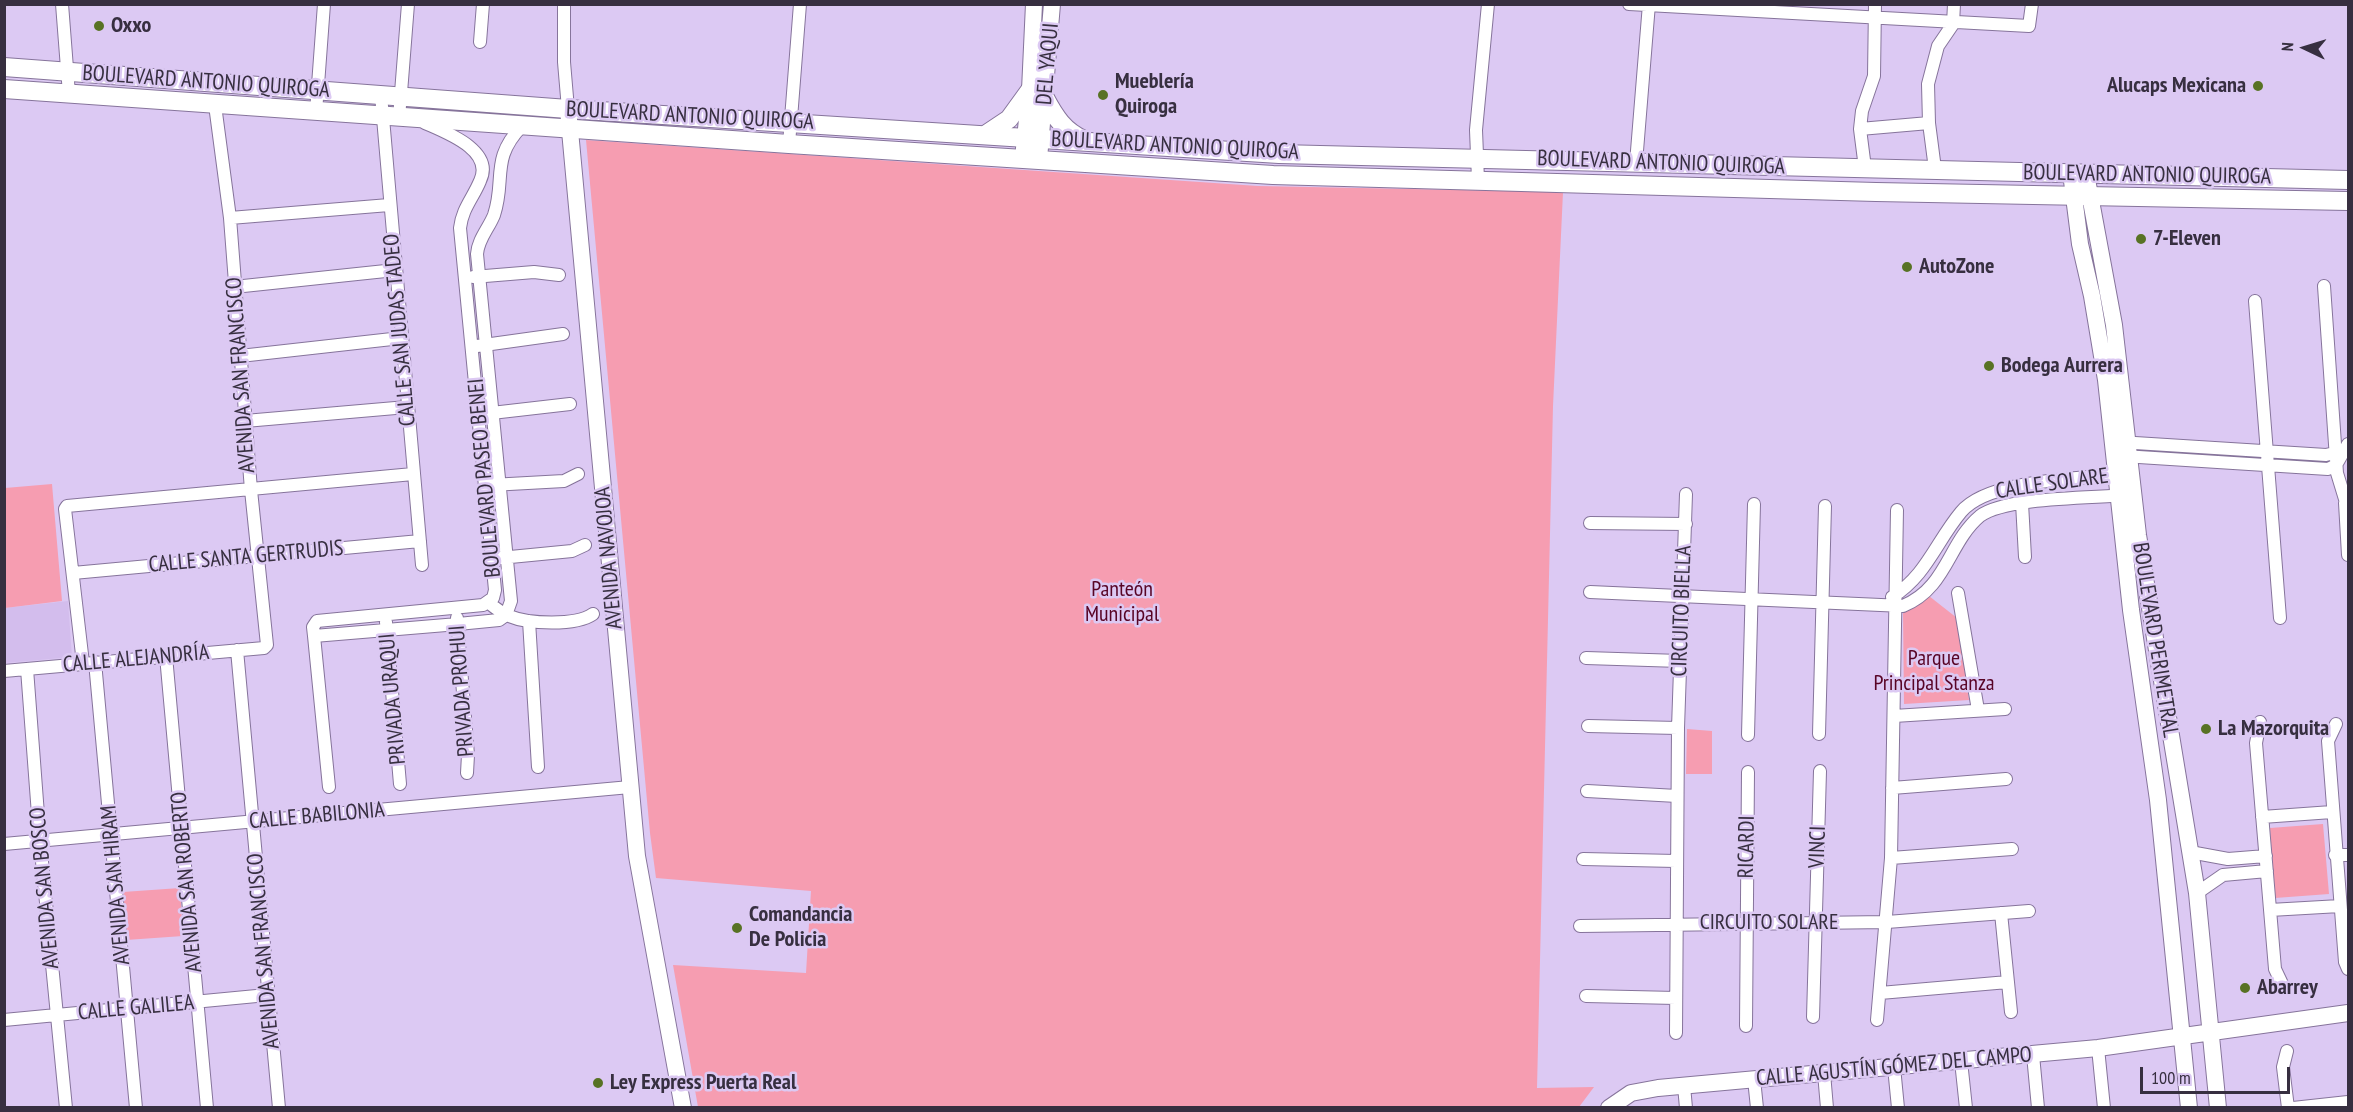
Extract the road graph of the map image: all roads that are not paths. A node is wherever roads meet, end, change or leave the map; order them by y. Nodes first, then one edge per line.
1 (62, 4) edge
2 (324, 4) edge
3 (408, 4) edge
4 (483, 4) edge
5 (564, 4) edge
6 (800, 4) edge
7 (1034, 4) edge
8 (1052, 4) edge
9 (1488, 4) edge
10 (1629, 4) edge
11 (1875, 4) edge
12 (1954, 4) edge
13 (2032, 4) edge
14 (1649, 5) edge
15 (1723, 8) edge
16 (1800, 9) edge
17 (1875, 18) junction
18 (1953, 24) junction
19 (480, 42) dead end
20 (4, 67) edge
21 (67, 72) junction
22 (4, 89) edge
23 (318, 91) junction
24 (69, 94) junction
25 (1038, 94) junction
26 (381, 95) junction
27 (400, 97) junction
28 (214, 105) junction
29 (568, 109) junction
30 (316, 112) junction
31 (399, 118) junction
32 (791, 122) junction
33 (1929, 123) junction
34 (522, 126) junction
35 (570, 129) junction
36 (1860, 129) junction
37 (985, 135) junction
38 (1033, 138) junction
39 (1088, 142) junction
40 (789, 144) junction
41 (1476, 157) junction
42 (1031, 158) junction
43 (481, 161) junction
44 (500, 163) junction
45 (1636, 164) junction
46 (1865, 168) junction
47 (1935, 169) junction
48 (2078, 174) junction
49 (1478, 180) junction
50 (2349, 180) edge
51 (2080, 195) junction
52 (2349, 201) edge
53 (389, 205) junction
54 (230, 218) junction
55 (395, 270) junction
56 (559, 275) dead end
57 (480, 277) junction
58 (466, 278) junction
59 (2324, 286) dead end
60 (234, 287) junction
61 (2255, 301) dead end
62 (564, 334) dead end
63 (400, 338) junction
64 (479, 346) junction
65 (240, 356) junction
66 (570, 404) dead end
67 (407, 407) junction
68 (485, 414) junction
69 (245, 421) junction
70 (2218, 447) junction
71 (2267, 451) junction
72 (2340, 453) edge
73 (2121, 457) junction
74 (2217, 461) junction
75 (2268, 465) junction
76 (413, 474) junction
77 (578, 474) dead end
78 (2051, 482) junction
79 (493, 485) junction
80 (250, 490) junction
81 (1988, 492) junction
82 (1686, 494) dead end
83 (2125, 495) junction
84 (2053, 501) junction
85 (1754, 504) dead end
86 (1826, 506) dead end
87 (2347, 506) edge
88 (1994, 509) junction
89 (2023, 509) junction
90 (1897, 510) dead end
91 (1590, 523) dead end
92 (1686, 524) junction
93 (420, 541) junction
94 (585, 545) dead end
95 (1936, 552) junction
96 (2349, 555) edge
97 (257, 556) junction
98 (507, 557) junction
99 (2025, 557) dead end
100 (493, 559) junction
101 (1950, 560) junction
102 (422, 565) dead end
103 (73, 573) junction
104 (1590, 592) dead end
105 (1958, 594) dead end
106 (1683, 597) junction
107 (1753, 600) junction
108 (1896, 601) junction
109 (1823, 602) junction
110 (489, 603) junction
111 (456, 608) junction
112 (2131, 610) junction
113 (386, 614) junction
114 (593, 614) dead end
115 (506, 615) junction
116 (2280, 618) dead end
117 (529, 621) junction
118 (458, 624) junction
119 (2151, 625) junction
120 (387, 630) junction
121 (314, 636) junction
122 (267, 645) joint
123 (237, 650) junction
124 (166, 656) junction
125 (1586, 658) dead end
126 (1680, 661) junction
127 (89, 663) junction
128 (27, 669) junction
129 (4, 671) edge
130 (2005, 709) dead end
131 (1978, 710) junction
132 (1894, 716) junction
133 (2260, 722) dead end
134 (2336, 724) dead end
135 (1588, 726) dead end
136 (1678, 728) junction
137 (1818, 734) dead end
138 (1748, 735) dead end
139 (538, 767) dead end
140 (1820, 771) dead end
141 (1748, 772) dead end
142 (467, 773) dead end
143 (2006, 779) dead end
144 (400, 784) dead end
145 (329, 787) dead end
146 (630, 787) junction
147 (1892, 788) junction
148 (1587, 791) dead end
149 (1677, 796) junction
150 (2332, 812) junction
151 (2262, 817) junction
152 (251, 822) junction
153 (182, 828) junction
154 (112, 835) junction
155 (40, 841) junction
156 (4, 844) edge
157 (2163, 844) junction
158 (2189, 846) junction
159 (2012, 849) dead end
160 (2335, 855) junction
161 (2349, 855) edge
162 (2266, 856) junction
163 (1891, 858) junction
164 (1583, 859) dead end
165 (2238, 859) junction
166 (1676, 861) junction
167 (2267, 871) junction
168 (2239, 873) junction
169 (2197, 893) junction
170 (2340, 906) junction
171 (2270, 910) junction
172 (2029, 911) dead end
173 (2001, 913) junction
174 (1745, 922) junction
175 (1887, 922) junction
176 (1816, 923) junction
177 (1676, 924) junction
178 (1580, 926) dead end
179 (2349, 969) edge
180 (2008, 982) junction
181 (2284, 988) dead end
182 (1880, 993) junction
183 (267, 995) junction
184 (1586, 996) dead end
185 (1676, 998) junction
186 (198, 1002) junction
187 (127, 1008) junction
188 (2011, 1012) dead end
189 (2349, 1013) edge
190 (57, 1014) junction
191 (1812, 1017) dead end
192 (4, 1020) edge
193 (1877, 1020) dead end
194 (1746, 1026) dead end
195 (1676, 1033) dead end
196 (2211, 1033) junction
197 (2184, 1038) junction
198 (2098, 1048) junction
199 (2287, 1051) dead end
200 (2033, 1055) junction
201 (1961, 1061) junction
202 (1894, 1067) junction
203 (1824, 1073) junction
204 (1754, 1079) junction
205 (1684, 1086) junction
206 (2349, 1102) edge
207 (1615, 1105) edge
208 (66, 1107) edge
209 (136, 1107) edge
210 (207, 1107) edge
211 (279, 1107) edge
212 (683, 1107) edge
213 (1686, 1107) edge
214 (1757, 1107) edge
215 (1827, 1107) edge
216 (1898, 1107) edge
217 (1966, 1107) edge
218 (2038, 1107) edge
219 (2104, 1107) edge
220 (2189, 1107) edge
221 (2218, 1107) edge
222 (2290, 1107) edge

1 - 21 street
2 - 23 street
3 - 27 street
4 - 19 street
5 - 29 street, AVENIDA NAVOJOA
6 - 32 street
7 - 25 street, DEL YAQUI
8 - 25 street, DEL YAQUI
9 - 41 street
10 - 14 street
11 - 17 street
12 - 18 street
13 - 18 street
14 - 15 street
14 - 45 street
15 - 16 street
16 - 17 street
17 - 18 street
17 - 36 street
18 - 33 street
20 - 21 main road, BOULEVARD ANTONIO QUIROGA
21 - 23 main road, BOULEVARD ANTONIO QUIROGA
21 - 24 street
22 - 24 main road, BOULEVARD ANTONIO QUIROGA
23 - 26 main road, BOULEVARD ANTONIO QUIROGA
23 - 30 street
24 - 28 main road, BOULEVARD ANTONIO QUIROGA
25 - 37 main road
25 - 38 street, DEL YAQUI
25 - 39 main road
26 - 27 main road, BOULEVARD ANTONIO QUIROGA
26 - 31 street, CALLE SAN JUDAS TADEO
27 - 29 main road, BOULEVARD ANTONIO QUIROGA
27 - 31 street
28 - 30 main road, BOULEVARD ANTONIO QUIROGA
28 - 54 street, AVENIDA SAN FRANCISCO
29 - 32 main road, BOULEVARD ANTONIO QUIROGA
29 - 35 street, AVENIDA NAVOJOA
30 - 31 main road, BOULEVARD ANTONIO QUIROGA
31 - 34 main road, BOULEVARD ANTONIO QUIROGA
31 - 43 street
31 - 53 street, CALLE SAN JUDAS TADEO
32 - 37 main road, BOULEVARD ANTONIO QUIROGA
32 - 40 street
33 - 36 street
33 - 47 street
34 - 35 main road, BOULEVARD ANTONIO QUIROGA
34 - 44 street, BOULEVARD PASEO BENEI
35 - 40 main road, BOULEVARD ANTONIO QUIROGA
35 - 146 street, AVENIDA NAVOJOA
36 - 46 street
37 - 38 main road, BOULEVARD ANTONIO QUIROGA
38 - 39 main road, BOULEVARD ANTONIO QUIROGA
38 - 42 street, DEL YAQUI
39 - 41 main road, BOULEVARD ANTONIO QUIROGA
40 - 42 main road, BOULEVARD ANTONIO QUIROGA
41 - 45 main road, BOULEVARD ANTONIO QUIROGA
41 - 49 street
42 - 49 main road, BOULEVARD ANTONIO QUIROGA
43 - 44 street
43 - 58 street, BOULEVARD PASEO BENEI
44 - 57 street, BOULEVARD PASEO BENEI
45 - 46 main road, BOULEVARD ANTONIO QUIROGA
46 - 47 main road, BOULEVARD ANTONIO QUIROGA
47 - 48 main road, BOULEVARD ANTONIO QUIROGA
48 - 50 main road, BOULEVARD ANTONIO QUIROGA
48 - 51 street, BOULEVARD PERIMETRAL
49 - 51 main road, BOULEVARD ANTONIO QUIROGA
51 - 52 main road, BOULEVARD ANTONIO QUIROGA
51 - 73 street, BOULEVARD PERIMETRAL
53 - 54 street
53 - 55 street, CALLE SAN JUDAS TADEO
54 - 60 street, AVENIDA SAN FRANCISCO
55 - 60 street
55 - 63 street, CALLE SAN JUDAS TADEO
56 - 57 street
57 - 58 street
57 - 64 street, BOULEVARD PASEO BENEI
58 - 64 street, BOULEVARD PASEO BENEI
59 - 72 street
60 - 65 street, AVENIDA SAN FRANCISCO
61 - 71 street
62 - 64 street
63 - 65 street
63 - 67 street, CALLE SAN JUDAS TADEO
64 - 68 street, BOULEVARD PASEO BENEI
65 - 69 street, AVENIDA SAN FRANCISCO
66 - 68 street
67 - 69 street
67 - 76 street, CALLE SAN JUDAS TADEO
68 - 79 street, BOULEVARD PASEO BENEI
69 - 80 street, AVENIDA SAN FRANCISCO
70 - 71 street
70 - 73 street
70 - 74 street
71 - 72 street
71 - 75 street
72 - 75 street
72 - 87 street
73 - 74 street
73 - 78 street, CALLE SOLARE
73 - 83 street, BOULEVARD PERIMETRAL
74 - 75 street
75 - 116 street
76 - 80 street
76 - 93 street, CALLE SAN JUDAS TADEO
77 - 79 street
78 - 81 street, CALLE SOLARE
78 - 84 street
79 - 98 street, BOULEVARD PASEO BENEI
79 - 100 street, BOULEVARD PASEO BENEI
80 - 97 street, AVENIDA SAN FRANCISCO
80 - 103 street, AVENIDA SAN HIRAM
81 - 88 street
81 - 95 street, CALLE SOLARE
82 - 92 street, CIRCUITO BIELLA
83 - 84 street, CALLE SOLARE
83 - 112 street, BOULEVARD PERIMETRAL
83 - 119 street, BOULEVARD PERIMETRAL
84 - 89 street, CALLE SOLARE
85 - 107 street
86 - 109 street
87 - 96 street
88 - 89 street, CALLE SOLARE
88 - 101 street, CALLE SOLARE
89 - 99 street
90 - 108 street
91 - 92 street
92 - 106 street, CIRCUITO BIELLA
93 - 97 street, CALLE SANTA GERTRUDIS
93 - 102 street, CALLE SAN JUDAS TADEO
94 - 98 street
95 - 101 street
95 - 108 street, CALLE SOLARE
97 - 103 street, CALLE SANTA GERTRUDIS
97 - 122 street, AVENIDA SAN FRANCISCO
98 - 100 street
98 - 115 street, BOULEVARD PASEO BENEI
100 - 110 street, BOULEVARD PASEO BENEI
101 - 108 street, CALLE SOLARE
103 - 127 street, AVENIDA SAN HIRAM
104 - 106 street, CALLE SOLARE
105 - 131 street
106 - 107 street, CALLE SOLARE
106 - 126 street, CIRCUITO BIELLA
107 - 109 street, CALLE SOLARE
107 - 138 street
108 - 109 street, CALLE SOLARE
108 - 132 street
109 - 137 street
110 - 111 street, BOULEVARD PASEO BENEI
110 - 115 street
111 - 113 street, BOULEVARD PASEO BENEI
111 - 118 street, PRIVADA PROHUI
112 - 119 street
112 - 157 street, BOULEVARD PERIMETRAL
113 - 120 street, PRIVADA URAQUI
113 - 121 street, BOULEVARD PASEO BENEI
114 - 117 street
115 - 117 street
115 - 118 street
117 - 139 street
118 - 120 street
118 - 142 street, PRIVADA PROHUI
119 - 158 street, BOULEVARD PERIMETRAL
120 - 121 street
120 - 144 street, PRIVADA URAQUI
121 - 145 street
122 - 123 street, CALLE ALEJANDRÍA
123 - 124 street, CALLE ALEJANDRÍA
123 - 152 street, AVENIDA SAN FRANCISCO
124 - 127 street, CALLE ALEJANDRÍA
124 - 153 street, AVENIDA SAN ROBERTO
125 - 126 street
126 - 136 street, CIRCUITO BIELLA
127 - 128 street, CALLE ALEJANDRÍA
127 - 154 street, AVENIDA SAN HIRAM
128 - 129 street, CALLE ALEJANDRÍA
128 - 155 street, AVENIDA SAN BOSCO
130 - 131 street
131 - 132 street
132 - 147 street
133 - 151 street
134 - 150 street
135 - 136 street
136 - 149 street, CIRCUITO SOLARE
140 - 176 street, VINCI
141 - 174 street, RICARDI
143 - 147 street
146 - 152 street, CALLE BABILONIA
146 - 212 street, AVENIDA NAVOJOA
147 - 163 street
148 - 149 street
149 - 166 street, CIRCUITO SOLARE
150 - 151 street
150 - 160 street
151 - 162 street
152 - 153 street, CALLE BABILONIA
152 - 183 street, AVENIDA SAN FRANCISCO
153 - 154 street, CALLE BABILONIA
153 - 186 street, AVENIDA SAN ROBERTO
154 - 155 street, CALLE BABILONIA
154 - 187 street, AVENIDA SAN HIRAM
155 - 156 street, CALLE BABILONIA
155 - 190 street, AVENIDA SAN BOSCO
157 - 158 street
157 - 197 street, BOULEVARD PERIMETRAL
158 - 165 street
158 - 169 street, BOULEVARD PERIMETRAL
159 - 163 street
160 - 161 street
160 - 170 street
162 - 165 street
162 - 167 street
163 - 175 street
164 - 166 street
165 - 168 street
166 - 177 street, CIRCUITO SOLARE
167 - 168 street
167 - 171 street
168 - 169 street
169 - 196 street, BOULEVARD PERIMETRAL
170 - 171 street
170 - 179 street
171 - 181 street
172 - 173 street, CIRCUITO SOLARE
173 - 175 street, CIRCUITO SOLARE
173 - 180 street
174 - 176 street, CIRCUITO SOLARE
174 - 177 street, CIRCUITO SOLARE
174 - 194 street, RICARDI
175 - 176 street, CIRCUITO SOLARE
175 - 182 street
176 - 191 street, VINCI
177 - 178 street
177 - 185 street
180 - 182 street
180 - 188 street
182 - 193 street
183 - 186 street, CALLE GALILEA
183 - 211 street, AVENIDA SAN FRANCISCO
184 - 185 street
185 - 195 street
186 - 187 street, CALLE GALILEA
186 - 210 street, AVENIDA SAN ROBERTO
187 - 190 street, CALLE GALILEA
187 - 209 street, AVENIDA SAN HIRAM
189 - 196 street, CALLE AGUSTÍN GÓMEZ DEL CAMPO
190 - 192 street, CALLE GALILEA
190 - 208 street, AVENIDA SAN BOSCO
196 - 197 street, CALLE AGUSTÍN GÓMEZ DEL CAMPO
196 - 221 street, BOULEVARD PERIMETRAL
197 - 198 street, CALLE AGUSTÍN GÓMEZ DEL CAMPO
197 - 220 street, BOULEVARD PERIMETRAL
198 - 200 street, CALLE AGUSTÍN GÓMEZ DEL CAMPO
198 - 219 street
199 - 222 street
200 - 201 street, CALLE AGUSTÍN GÓMEZ DEL CAMPO
200 - 218 street
201 - 202 street, CALLE AGUSTÍN GÓMEZ DEL CAMPO
201 - 217 street
202 - 203 street, CALLE AGUSTÍN GÓMEZ DEL CAMPO
202 - 216 street
203 - 204 street, CALLE AGUSTÍN GÓMEZ DEL CAMPO
203 - 215 street
204 - 205 street, CALLE AGUSTÍN GÓMEZ DEL CAMPO
204 - 214 street
205 - 207 street, CALLE AGUSTÍN GÓMEZ DEL CAMPO
205 - 213 street
206 - 222 street

